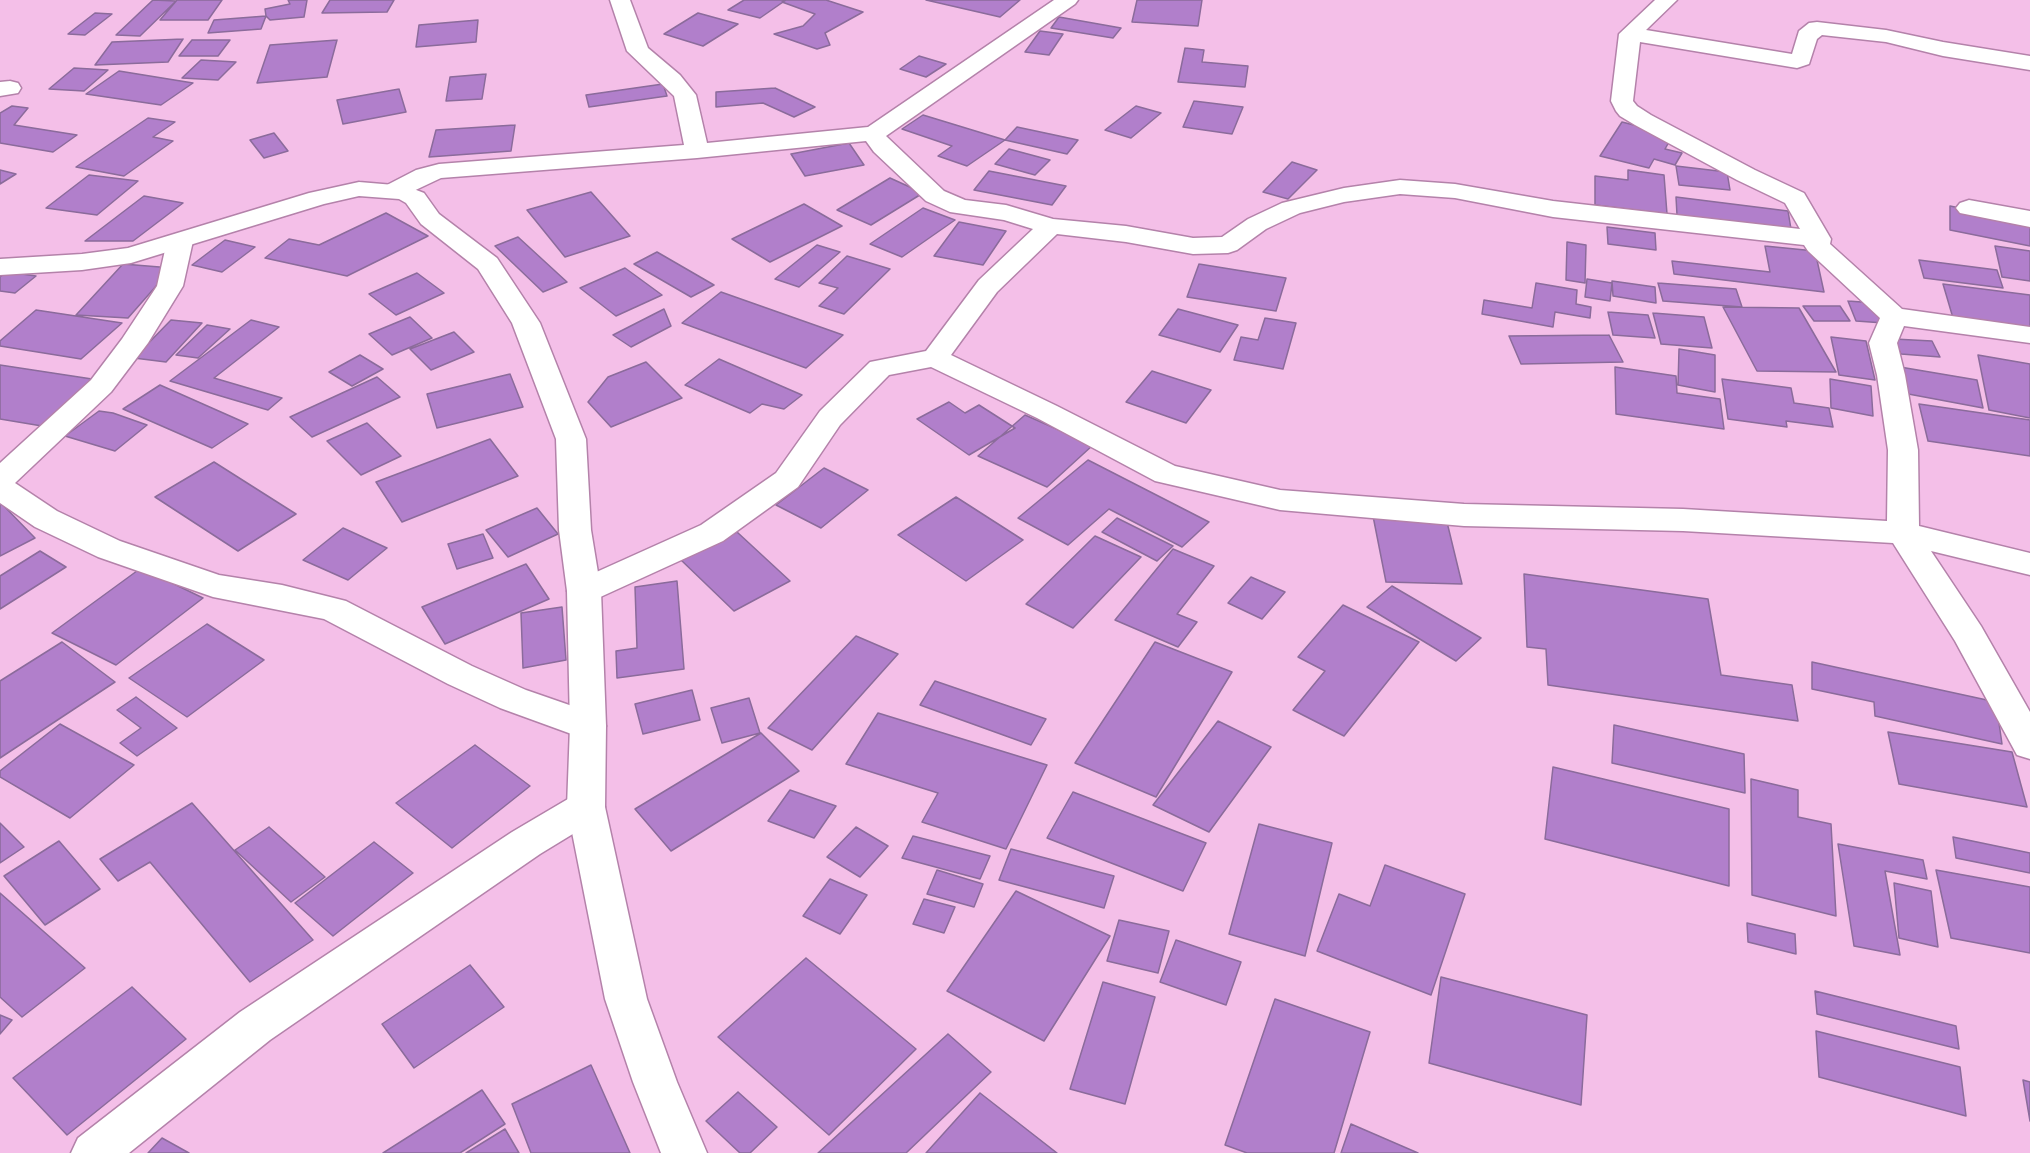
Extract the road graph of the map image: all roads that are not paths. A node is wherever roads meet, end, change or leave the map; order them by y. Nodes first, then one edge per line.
1 (620, 0) edge
2 (1068, 0) edge
3 (1666, 0) edge
4 (1630, 34) junction
5 (2030, 63) edge
6 (873, 134) junction
7 (697, 151) junction
8 (396, 190) junction
9 (1969, 208) dead end
10 (2030, 219) edge
11 (1051, 226) junction
12 (1818, 239) junction
13 (180, 241) junction
14 (0, 267) edge
15 (1894, 316) junction
16 (2030, 335) edge
17 (935, 358) junction
18 (0, 480) edge
19 (0, 488) edge
20 (1903, 533) junction
21 (2030, 564) edge
22 (584, 591) junction
23 (588, 726) junction
24 (2030, 746) edge
25 (586, 807) junction
26 (94, 1153) edge
27 (684, 1153) edge

1 - 7 street
2 - 6 street
3 - 4 street
4 - 5 street
4 - 12 street
6 - 7 street
6 - 11 street
7 - 8 street
8 - 13 street
8 - 22 street
9 - 10 street
11 - 12 street
11 - 17 street
12 - 15 street
13 - 14 street
13 - 18 street
15 - 16 street
15 - 20 street
17 - 20 street
17 - 22 street
19 - 23 street
20 - 21 street
20 - 24 street
22 - 23 street
23 - 25 street
25 - 26 street
25 - 27 street

